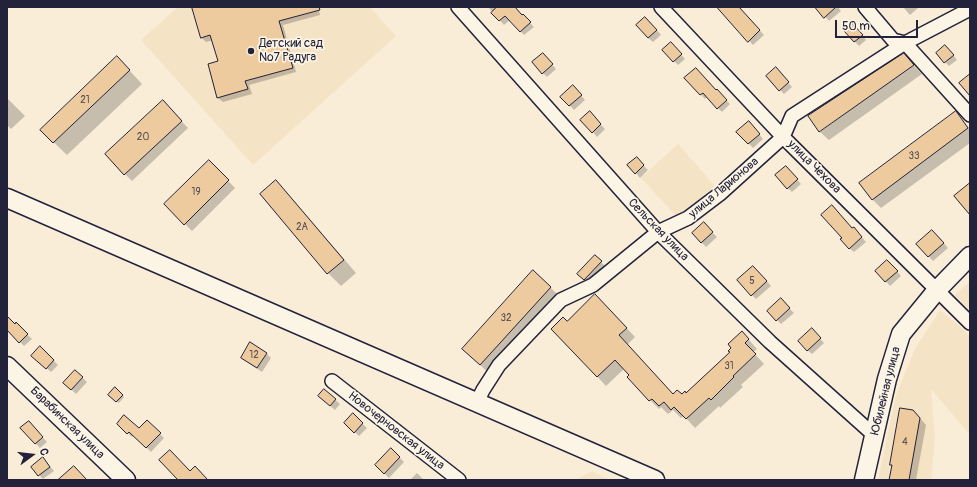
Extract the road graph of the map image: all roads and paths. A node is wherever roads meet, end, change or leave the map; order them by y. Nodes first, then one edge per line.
1 (458, 7) edge
2 (661, 7) edge
3 (865, 7) edge
4 (970, 9) edge
5 (904, 42) junction
6 (970, 115) edge
7 (783, 137) junction
8 (7, 198) edge
9 (658, 232) junction
10 (970, 256) edge
11 (937, 290) junction
12 (970, 323) edge
13 (7, 366) edge
14 (332, 381) dead end
15 (477, 402) junction
16 (874, 436) junction
17 (126, 480) edge
18 (459, 480) edge
19 (656, 480) edge
20 (864, 480) edge

1 - 9 street, Сельская улица
2 - 7 street, улица Чехова
3 - 5 street
4 - 5 street, улица Ларионова
5 - 6 street
5 - 7 street, улица Ларионова
7 - 9 street, улица Ларионова
7 - 11 street, улица Чехова
8 - 15 main road
9 - 15 street, улица Ларионова
9 - 16 street, Сельская улица
10 - 11 main road, Юбилейная улица
11 - 12 street, улица Чехова
11 - 16 main road, Юбилейная улица
13 - 17 main road, Барабинская улица
14 - 18 street, Новочерновская улица
15 - 19 main road
16 - 20 main road, Юбилейная улица

